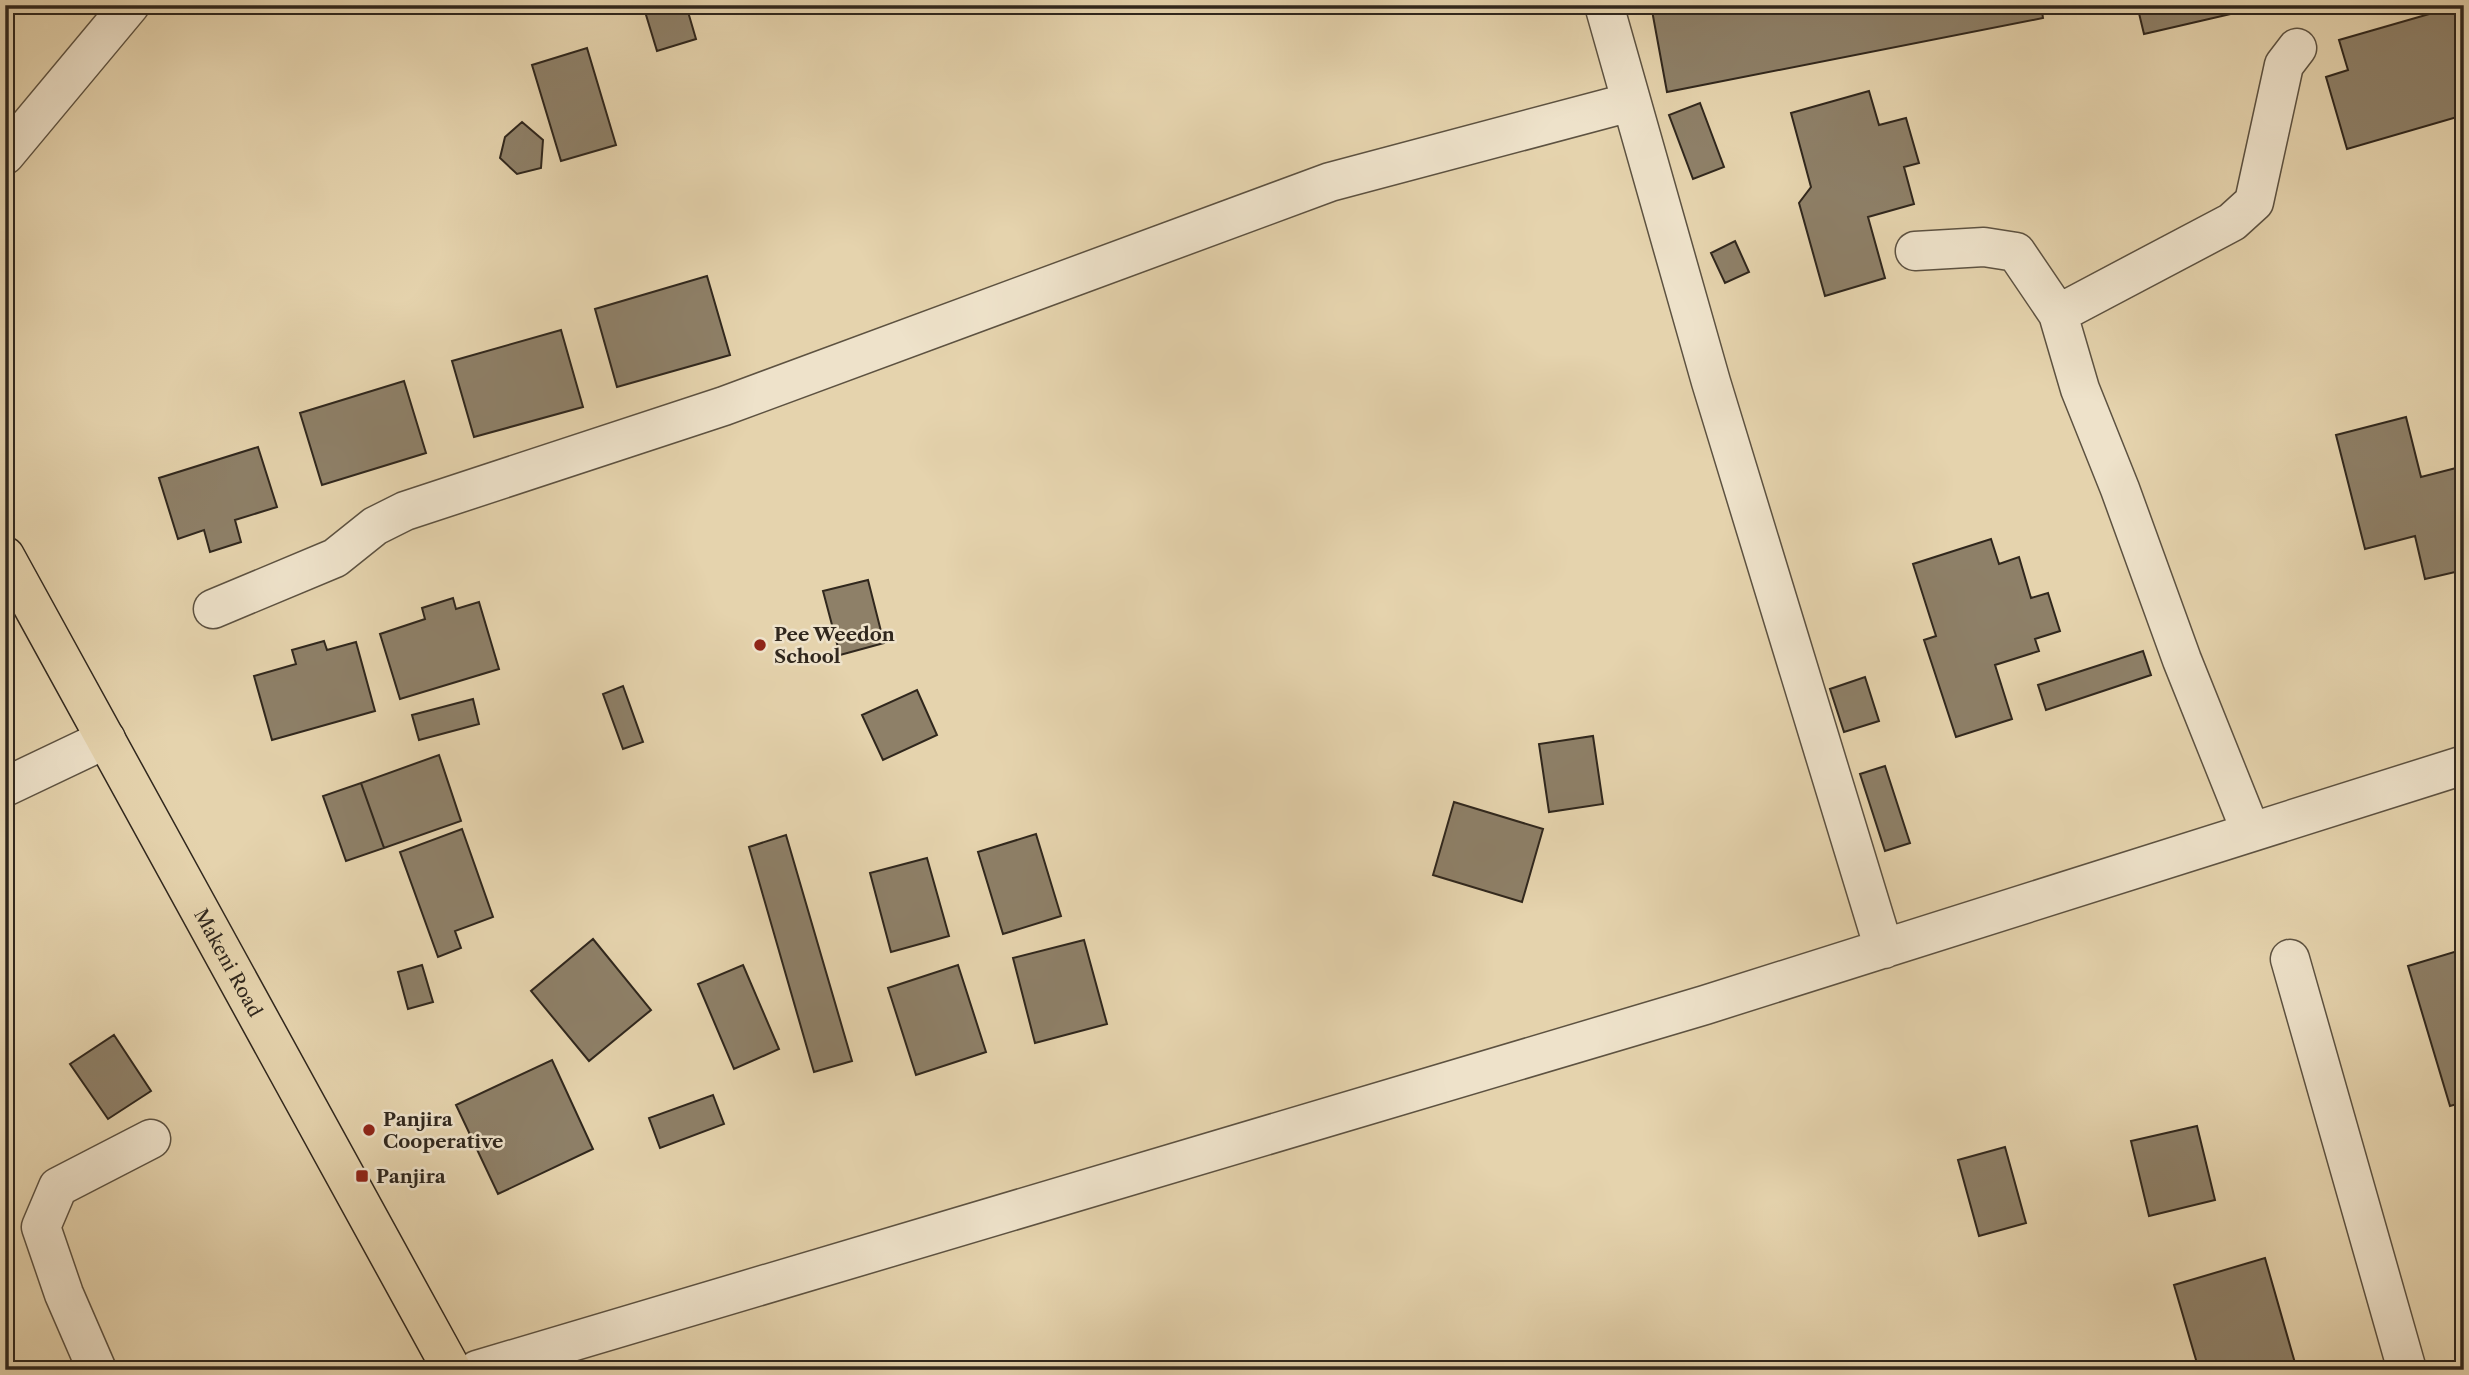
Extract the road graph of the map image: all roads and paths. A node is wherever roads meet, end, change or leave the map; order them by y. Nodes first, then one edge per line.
1 (130, 5) edge
2 (1604, 5) edge
3 (2297, 48) dead end
4 (1631, 102) junction
5 (5, 155) edge
6 (1914, 251) dead end
7 (2058, 314) junction
8 (5, 556) edge
9 (214, 609) dead end
10 (106, 739) junction
11 (2464, 765) edge
12 (5, 787) edge
13 (2251, 832) junction
14 (1884, 949) junction
15 (2290, 959) dead end
16 (151, 1139) dead end
17 (97, 1370) edge
18 (452, 1370) edge
19 (477, 1370) edge
20 (2407, 1370) edge

1 - 5 street
2 - 4 street
3 - 7 street
4 - 9 street
4 - 14 street
6 - 7 street
7 - 13 street
8 - 10 main road, Makeni Road
10 - 12 street
10 - 18 main road, Makeni Road
11 - 13 street
13 - 14 street
14 - 19 street
15 - 20 street
16 - 17 street

